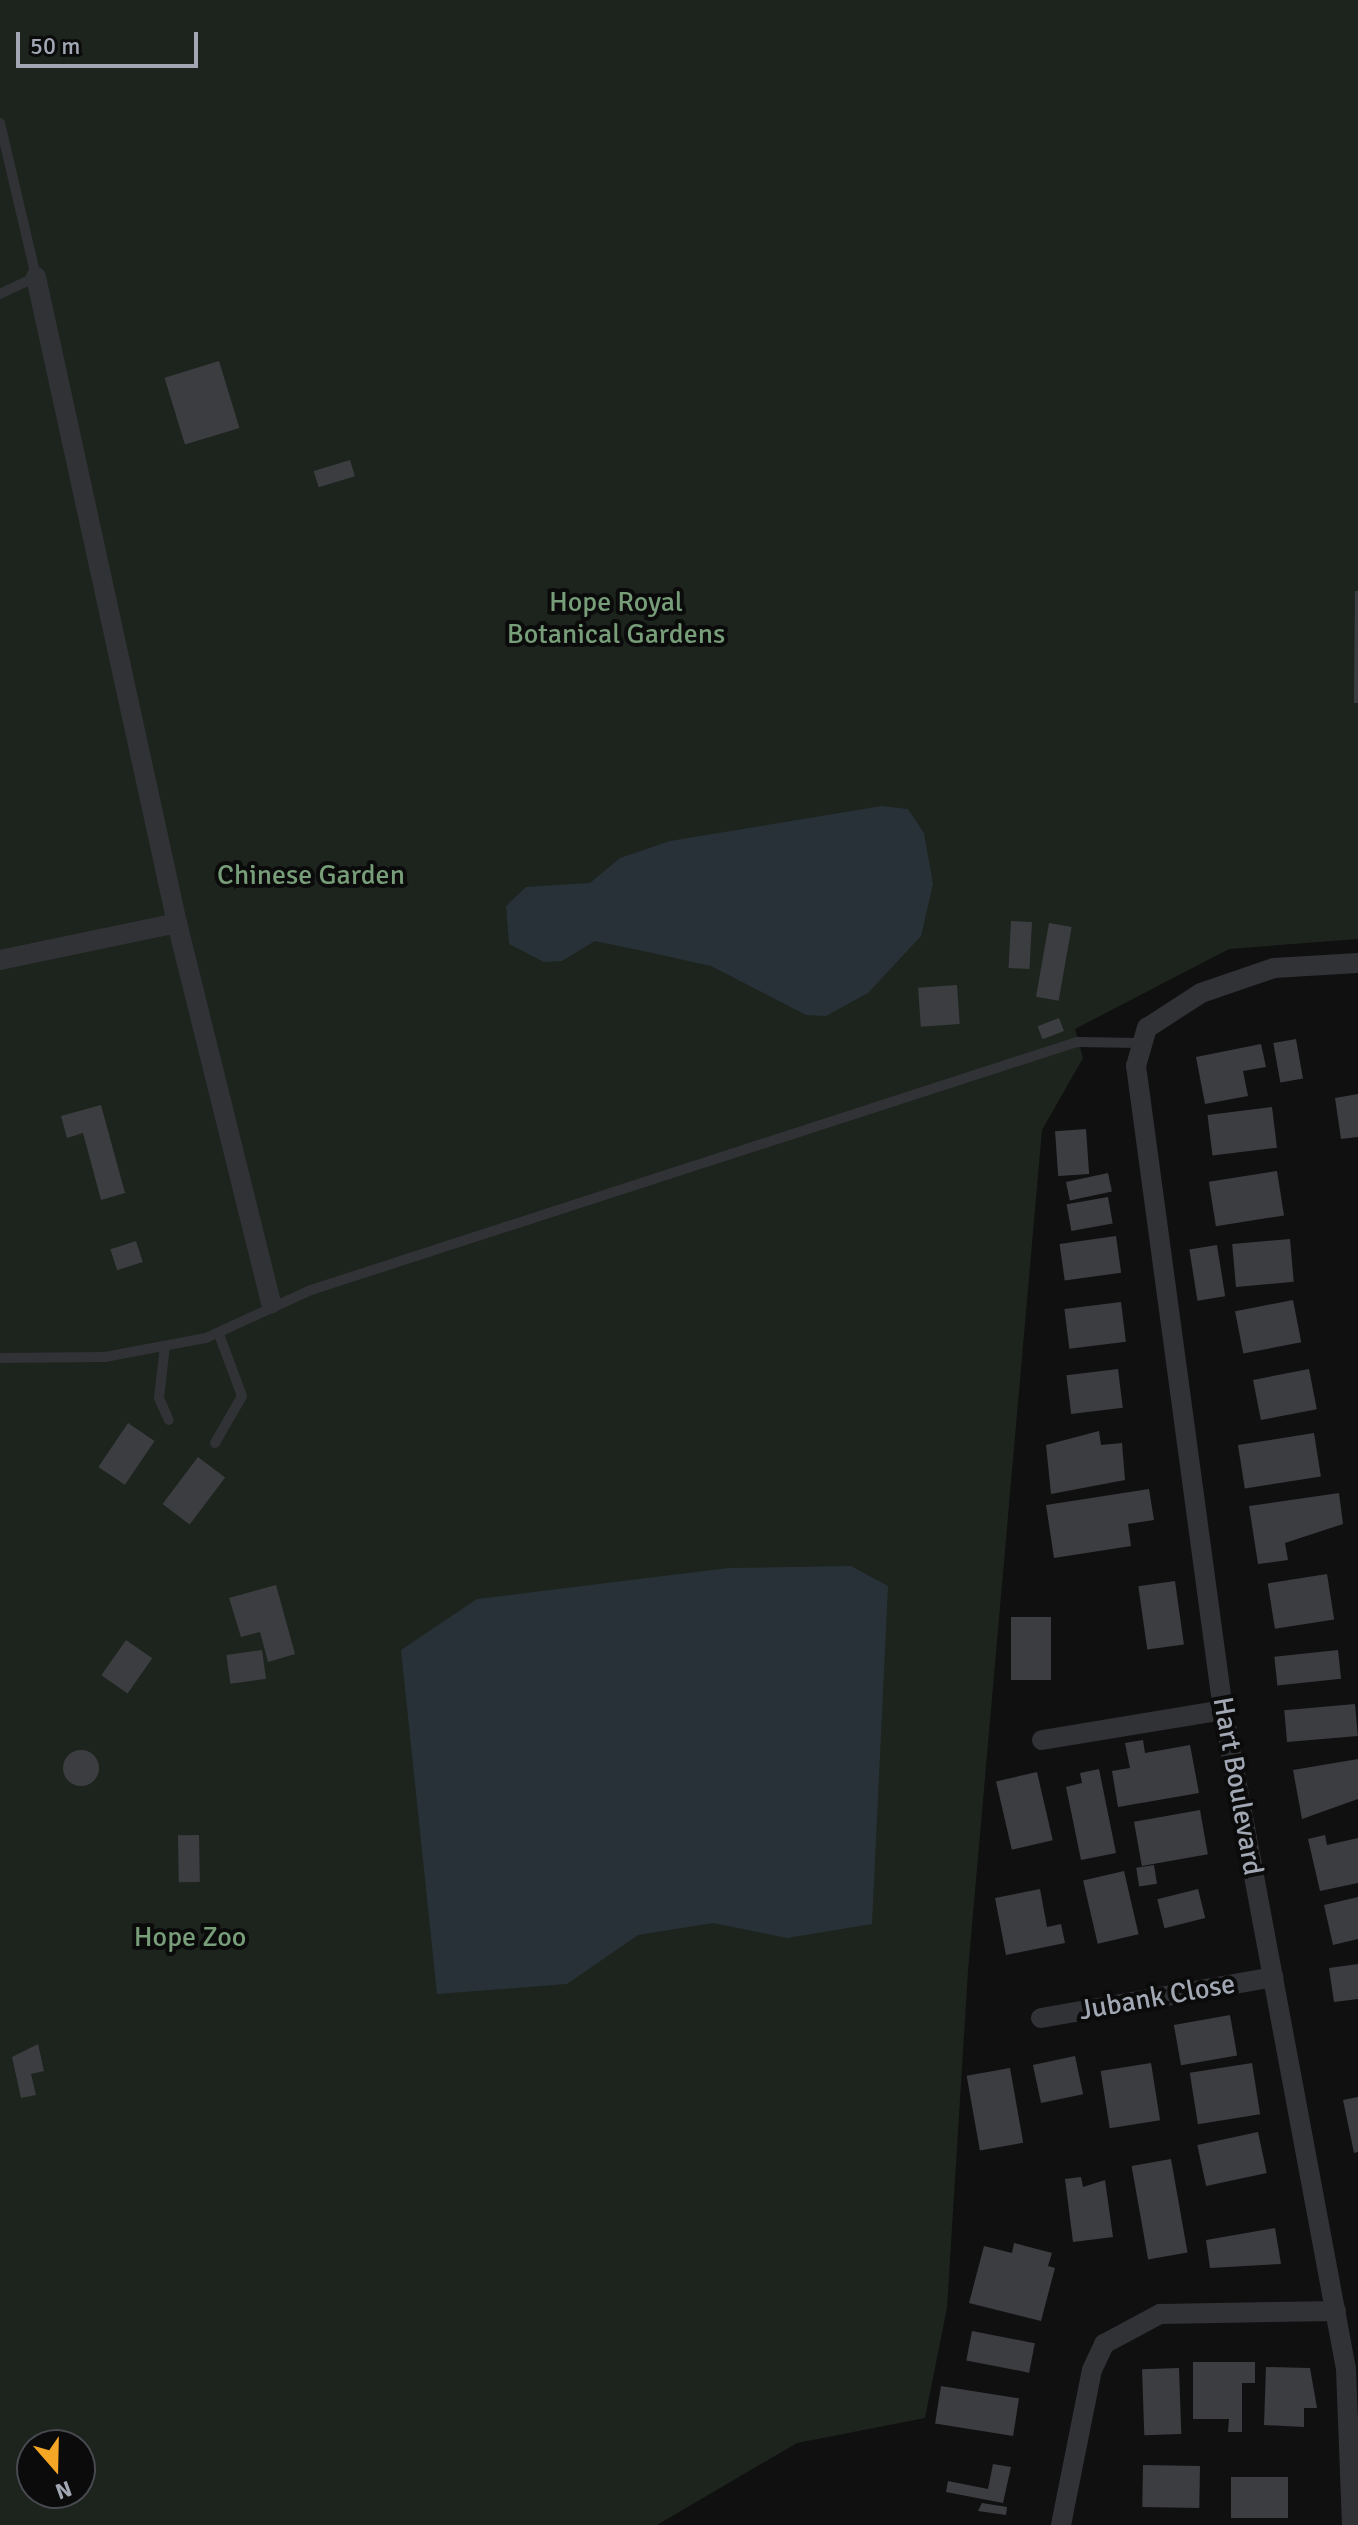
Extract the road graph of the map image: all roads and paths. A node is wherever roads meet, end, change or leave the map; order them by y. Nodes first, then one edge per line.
1 (0, 123) edge
2 (36, 277) junction
3 (0, 294) edge
4 (177, 923) junction
5 (0, 960) edge
6 (1358, 963) edge
7 (1139, 1043) junction
8 (271, 1304) junction
9 (219, 1334) junction
10 (165, 1346) junction
11 (0, 1358) edge
12 (169, 1420) dead end
13 (215, 1443) dead end
14 (1223, 1710) junction
15 (1042, 1740) dead end
16 (1273, 1977) junction
17 (1041, 2018) dead end
18 (1336, 2311) junction
19 (1352, 2371) edge
20 (1061, 2525) edge
21 (1352, 2525) edge

1 - 2 lane
2 - 3 lane
2 - 4 street
4 - 5 street
4 - 8 street
6 - 7 street
7 - 8 lane
7 - 14 street, Hart Boulevard
8 - 9 lane
9 - 10 lane
9 - 13 lane
10 - 11 lane
10 - 12 lane
14 - 15 street
14 - 16 street, Hart Boulevard
16 - 17 street, Jubank Close
16 - 18 street, Hart Boulevard
18 - 19 street, Hart Boulevard
18 - 20 street
19 - 21 street, Hart Boulevard

